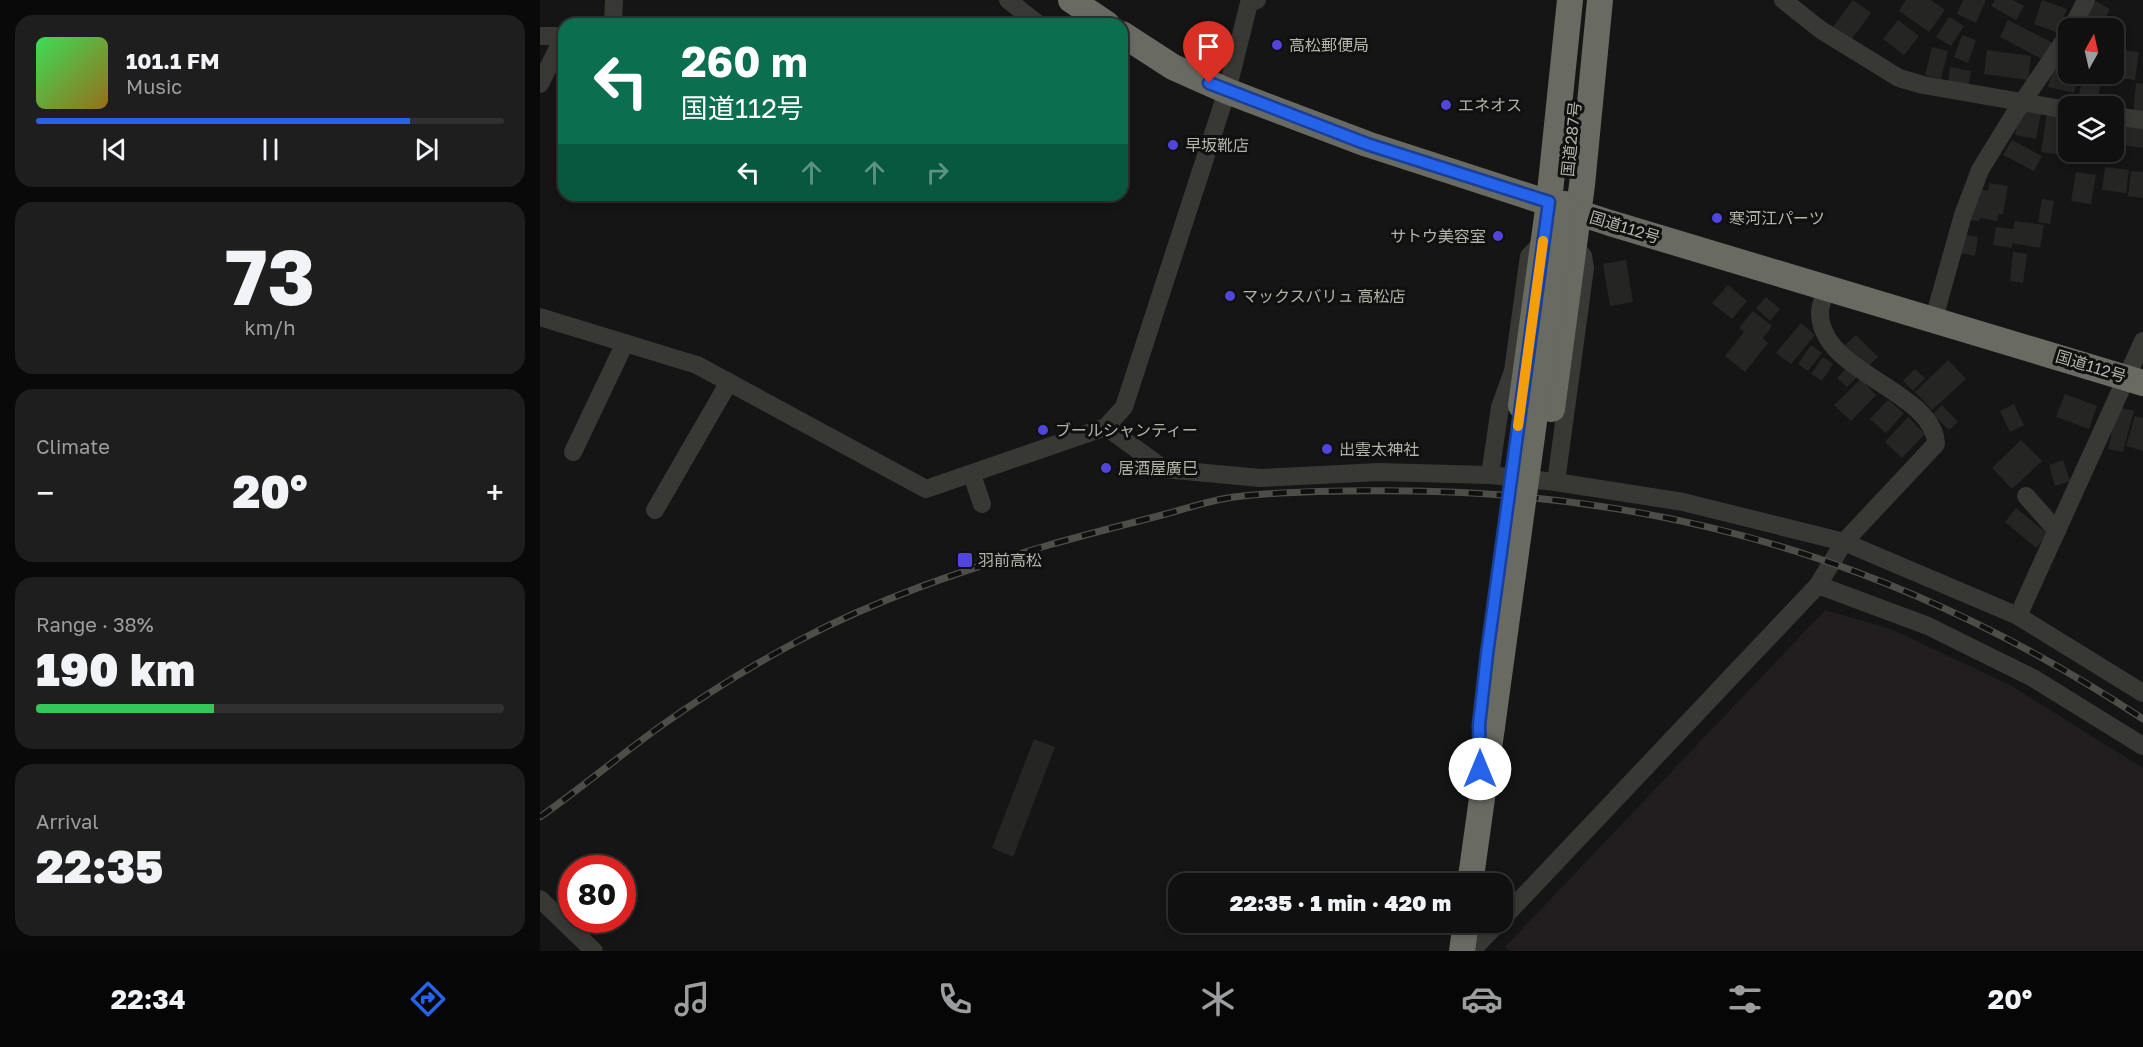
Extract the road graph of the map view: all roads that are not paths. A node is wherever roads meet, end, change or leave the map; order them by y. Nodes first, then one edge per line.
1 (614, 0) edge
2 (1008, 0) edge
3 (1071, 0) edge
4 (1570, 0) edge
5 (1585, 0) edge
6 (1600, 0) edge
7 (1783, 0) edge
8 (2086, 0) edge
9 (1252, 1) edge
10 (613, 18) edge
11 (1030, 18) edge
12 (1095, 18) edge
13 (2077, 18) edge
14 (540, 36) edge
15 (558, 36) edge
16 (1128, 39) edge
17 (558, 48) edge
18 (2058, 50) edge
19 (540, 84) edge
20 (1227, 91) junction
21 (2024, 102) junction
22 (2058, 108) edge
23 (2124, 117) edge
24 (2143, 120) edge
25 (1549, 202) junction
26 (1579, 213) junction
27 (1543, 242) junction
28 (1574, 246) junction
29 (1828, 286) junction
30 (540, 317) edge
31 (1934, 318) junction
32 (2143, 341) edge
33 (625, 343) junction
34 (2134, 380) edge
35 (729, 382) junction
36 (1106, 427) junction
37 (573, 452) dead end
38 (972, 475) junction
39 (1490, 475) junction
40 (1556, 482) junction
41 (2026, 496) dead end
42 (982, 504) dead end
43 (655, 510) dead end
44 (2057, 531) junction
45 (1844, 542) junction
46 (1818, 585) junction
47 (2018, 616) junction
48 (2143, 693) edge
49 (1492, 727) junction
50 (2143, 746) edge
51 (1472, 873) edge
52 (540, 899) edge
53 (1513, 907) edge
54 (1488, 933) edge
55 (1464, 939) edge
56 (594, 951) edge

1 - 10 street
2 - 11 street
3 - 12 highway, 国道112号
4 - 25 highway
5 - 49 highway, 国道287号, bridge
6 - 26 highway
7 - 21 street
8 - 13 street
9 - 20 street
14 - 15 street
16 - 20 highway, 国道112号
17 - 19 street
18 - 21 street
20 - 25 highway, 国道112号
20 - 36 street
21 - 22 street
21 - 31 street
23 - 24 street
25 - 26 highway, 国道112号
25 - 27 highway
26 - 28 highway
26 - 29 highway, 国道112号
27 - 39 street
27 - 49 highway
28 - 40 street
28 - 49 highway
29 - 31 highway, 国道112号
29 - 45 street
30 - 33 street
31 - 34 highway, 国道112号
32 - 34 street
33 - 35 street
33 - 37 street
34 - 44 street
35 - 38 street
35 - 43 street
36 - 38 street
36 - 39 street
38 - 42 street
39 - 40 street
40 - 45 street
41 - 44 street
44 - 47 street
45 - 46 street
45 - 47 street
46 - 50 street
46 - 53 street
47 - 48 street
49 - 51 highway, 国道287号
52 - 56 street
54 - 55 street

